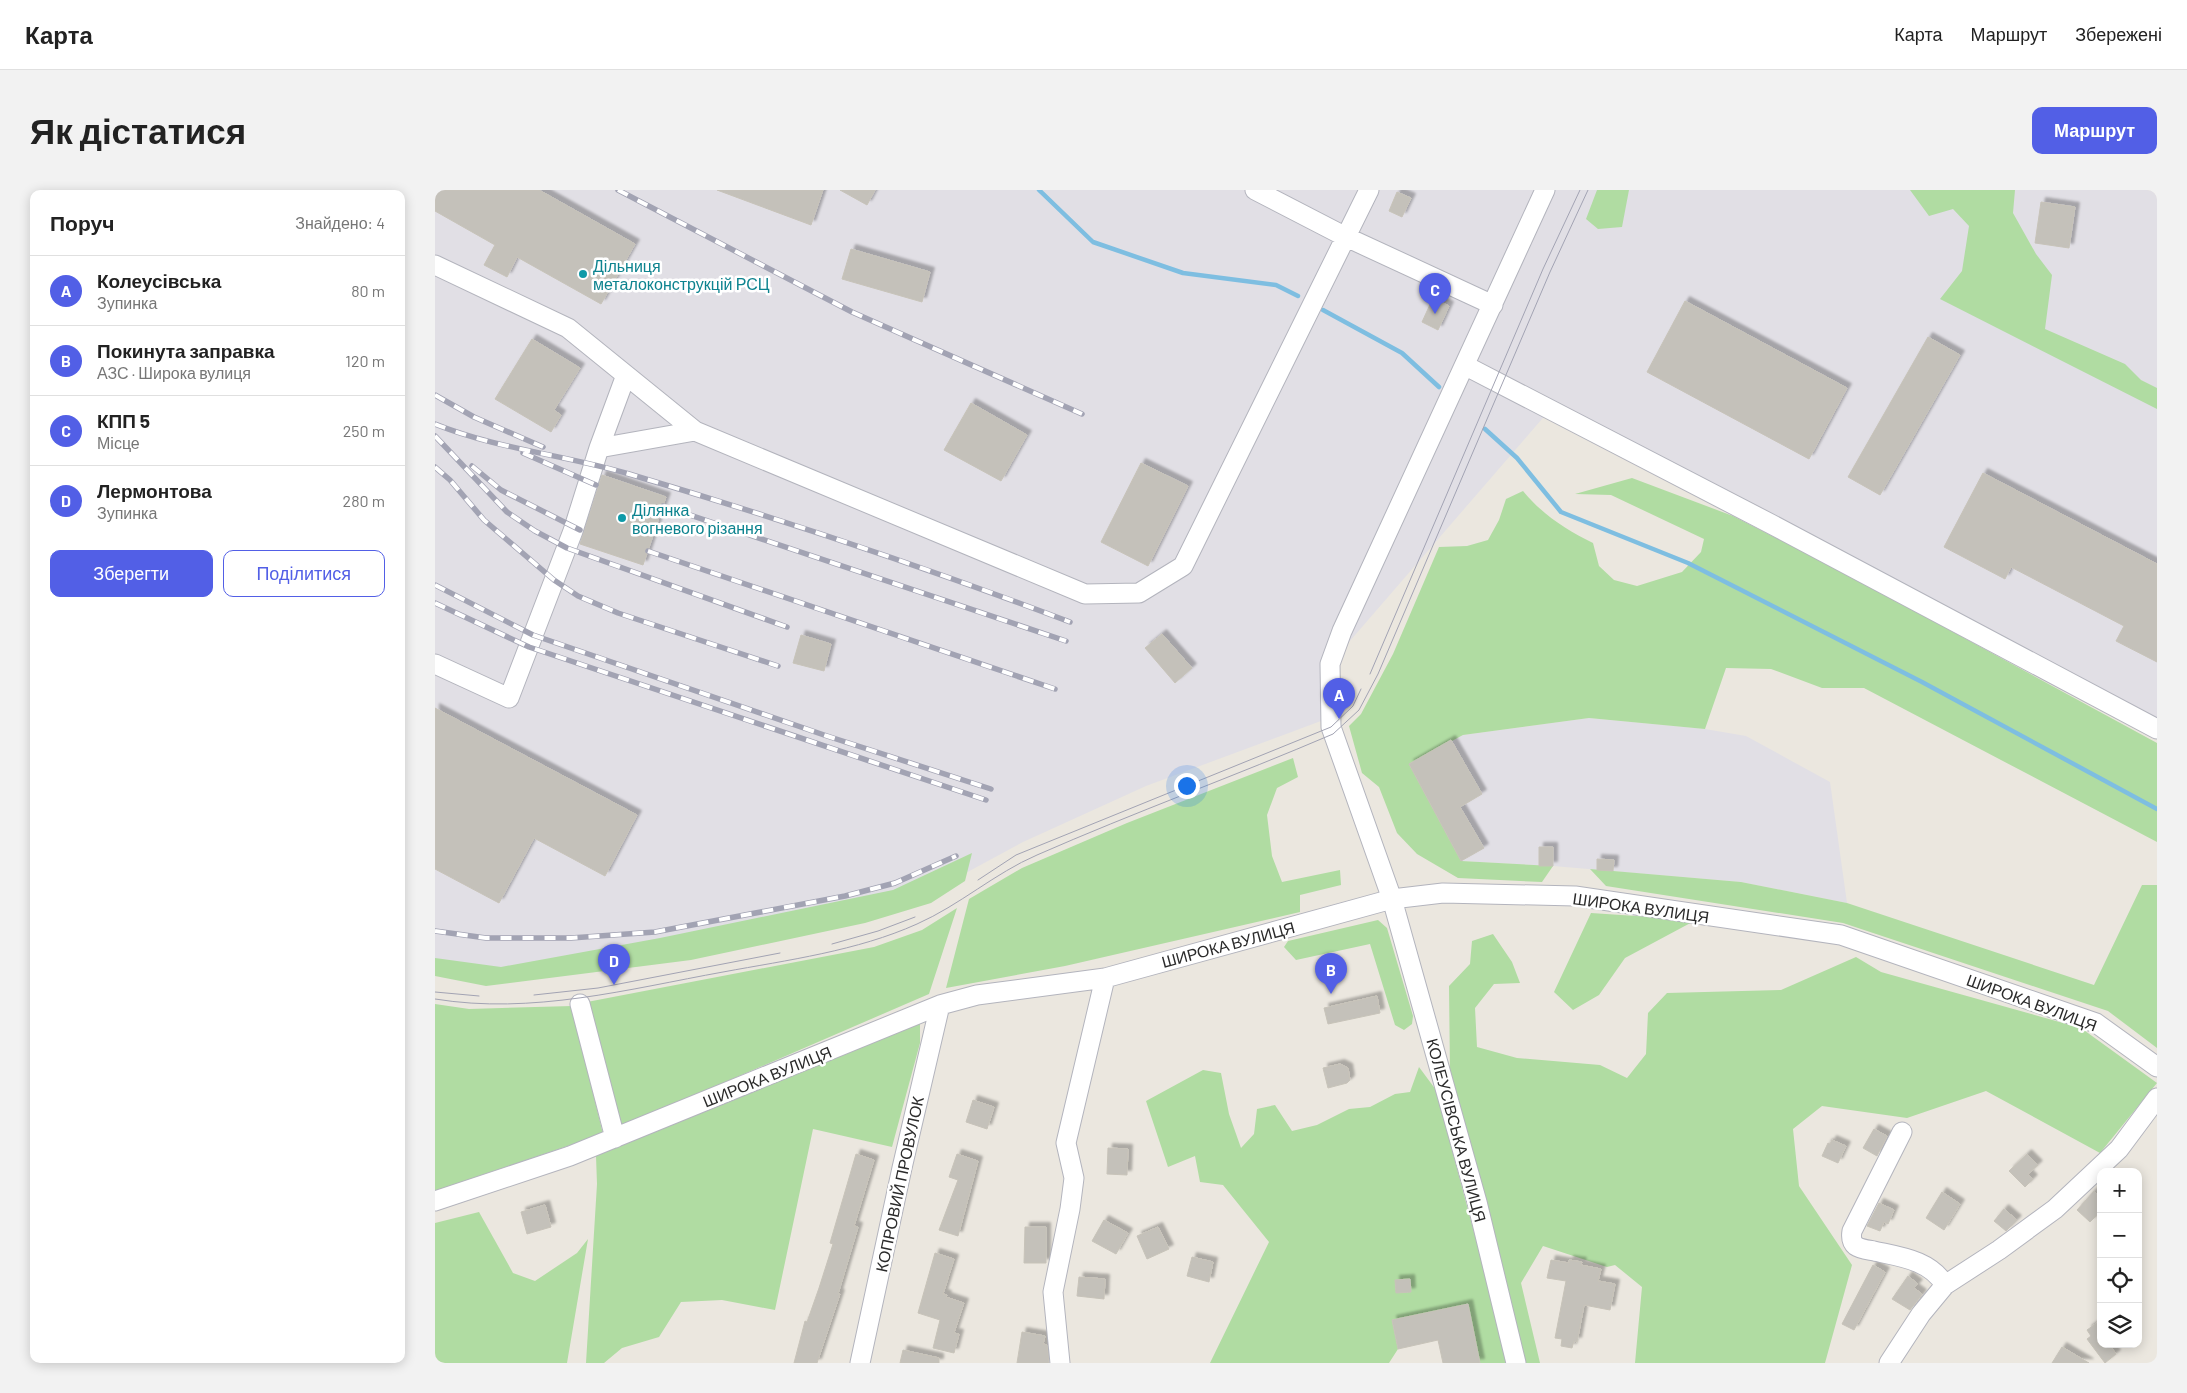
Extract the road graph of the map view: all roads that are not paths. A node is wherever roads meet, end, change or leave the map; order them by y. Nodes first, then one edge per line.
1 (1255, 190) edge
2 (1369, 190) edge
3 (1545, 190) edge
4 (1344, 236) junction
5 (435, 265) edge
6 (1493, 305) junction
7 (1465, 366) junction
8 (626, 375) junction
9 (695, 431) junction
10 (599, 448) junction
11 (435, 664) edge
12 (2157, 729) edge
13 (1392, 899) junction
14 (1105, 978) junction
15 (580, 1004) dead end
16 (939, 1005) junction
17 (2157, 1067) edge
18 (2157, 1098) edge
19 (1902, 1132) dead end
20 (615, 1138) junction
21 (435, 1202) edge
22 (1945, 1285) junction
23 (860, 1363) edge
24 (1060, 1363) edge
25 (1516, 1363) edge
26 (1889, 1363) edge

1 - 4 street
2 - 4 street
3 - 6 street, КОЛЕУСІВСЬКА ВУЛИЦЯ
4 - 6 street
4 - 9 street
5 - 8 street
6 - 7 street, КОЛЕУСІВСЬКА ВУЛИЦЯ
7 - 12 street
7 - 13 street, КОЛЕУСІВСЬКА ВУЛИЦЯ
8 - 9 street
8 - 10 street
9 - 10 street
10 - 11 street
13 - 14 street, ШИРОКА ВУЛИЦЯ
13 - 17 street, ШИРОКА ВУЛИЦЯ
13 - 25 street, КОЛЕУСІВСЬКА ВУЛИЦЯ
14 - 16 street, ШИРОКА ВУЛИЦЯ
14 - 24 street
15 - 20 street
16 - 20 street, ШИРОКА ВУЛИЦЯ
16 - 23 street, КОПРОВИЙ ПРОВУЛОК
18 - 22 street
19 - 22 street
20 - 21 street, ШИРОКА ВУЛИЦЯ
22 - 26 street

